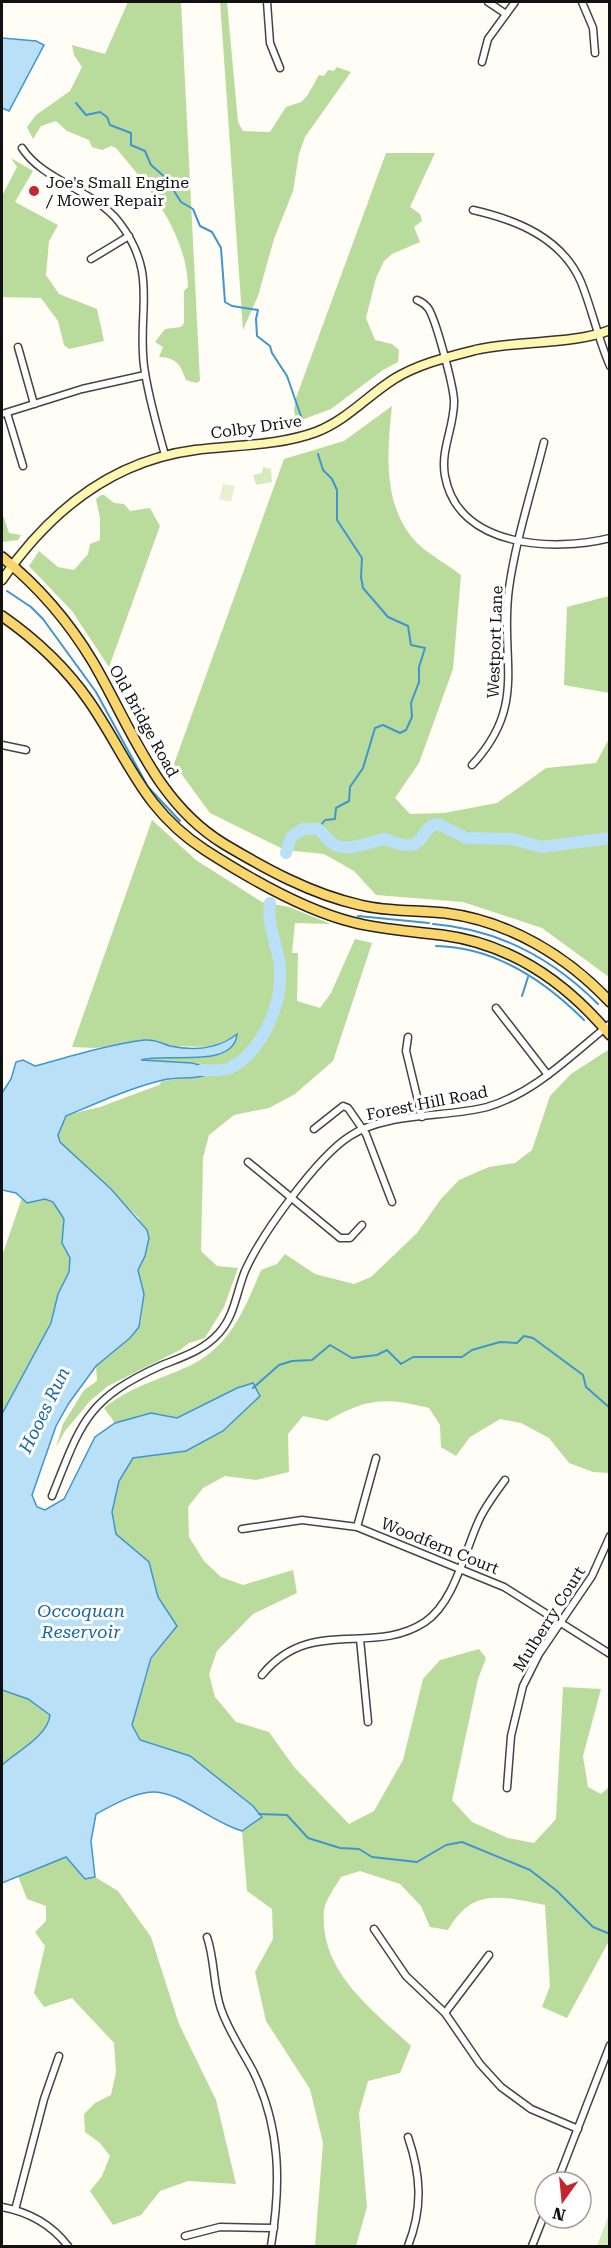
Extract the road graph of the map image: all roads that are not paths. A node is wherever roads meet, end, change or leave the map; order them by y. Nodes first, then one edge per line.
1 (267, 2) edge
2 (488, 2) edge
3 (515, 2) edge
4 (582, 2) edge
5 (506, 14) junction
6 (595, 52) dead end
7 (482, 62) dead end
8 (280, 68) dead end
9 (22, 148) dead end
10 (473, 210) dead end
11 (129, 236) junction
12 (91, 259) dead end
13 (417, 300) dead end
14 (609, 330) edge
15 (598, 334) junction
16 (18, 347) dead end
17 (444, 359) junction
18 (609, 366) edge
19 (145, 375) junction
20 (34, 404) junction
21 (4, 414) edge
22 (544, 442) dead end
23 (165, 455) junction
24 (23, 466) dead end
25 (609, 538) edge
26 (519, 541) junction
27 (2, 557) edge
28 (12, 565) junction
29 (2, 580) edge
30 (2, 616) edge
31 (2, 745) edge
32 (26, 750) dead end
33 (472, 765) dead end
34 (609, 1002) edge
35 (496, 1008) dead end
36 (608, 1029) edge
37 (408, 1037) dead end
38 (548, 1075) junction
39 (422, 1118) junction
40 (315, 1129) dead end
41 (362, 1129) junction
42 (248, 1162) dead end
43 (292, 1198) junction
44 (392, 1202) dead end
45 (362, 1225) dead end
46 (376, 1458) dead end
47 (505, 1480) dead end
48 (52, 1496) dead end
49 (357, 1527) junction
50 (242, 1530) dead end
51 (609, 1536) edge
52 (460, 1567) junction
53 (560, 1623) junction
54 (360, 1639) junction
55 (609, 1654) edge
56 (261, 1675) dead end
57 (368, 1722) dead end
58 (507, 1788) dead end
59 (374, 1929) dead end
60 (207, 1937) dead end
61 (489, 1955) dead end
62 (445, 2013) junction
63 (609, 2045) edge
64 (59, 2056) dead end
65 (578, 2129) junction
66 (408, 2137) dead end
67 (562, 2170) edge
68 (2, 2207) edge
69 (15, 2210) junction
70 (274, 2228) junction
71 (538, 2230) edge
72 (185, 2236) dead end
73 (68, 2247) edge
74 (271, 2247) edge
75 (408, 2247) edge
76 (532, 2247) edge

1 - 8 street
2 - 5 street
3 - 5 street
4 - 6 street
5 - 7 street
9 - 11 street
10 - 15 street
11 - 12 street
11 - 19 street
13 - 17 street
14 - 15 street, Colby Drive
15 - 17 street, Colby Drive
15 - 18 street
16 - 20 street
17 - 23 street, Colby Drive
17 - 26 street
19 - 20 street
19 - 23 street
20 - 21 street
21 - 24 street
22 - 26 street, Westport Lane
23 - 28 street, Colby Drive
25 - 26 street
26 - 33 street, Westport Lane
27 - 28 main road, Old Bridge Road
28 - 29 street, Colby Drive
28 - 34 main road, Old Bridge Road
30 - 36 main road
31 - 32 street
35 - 38 street
36 - 38 street, Forest Hill Road
37 - 39 street
38 - 39 street, Forest Hill Road
39 - 41 street, Forest Hill Road
40 - 41 street
41 - 43 street, Forest Hill Road
41 - 44 street
42 - 43 street
43 - 45 street
43 - 48 street, Forest Hill Road
46 - 49 street
47 - 52 street
49 - 50 street, Woodfern Court
49 - 52 street, Woodfern Court
51 - 53 street, Mulberry Court
52 - 53 street, Woodfern Court
52 - 54 street
53 - 55 street, Woodfern Court
53 - 58 street, Mulberry Court
54 - 56 street
54 - 57 street
59 - 62 street
60 - 70 street
61 - 62 street
62 - 65 street
63 - 65 street
64 - 69 street
65 - 67 street
66 - 75 street
68 - 69 street
69 - 73 street
70 - 72 street
70 - 74 street
71 - 76 street

